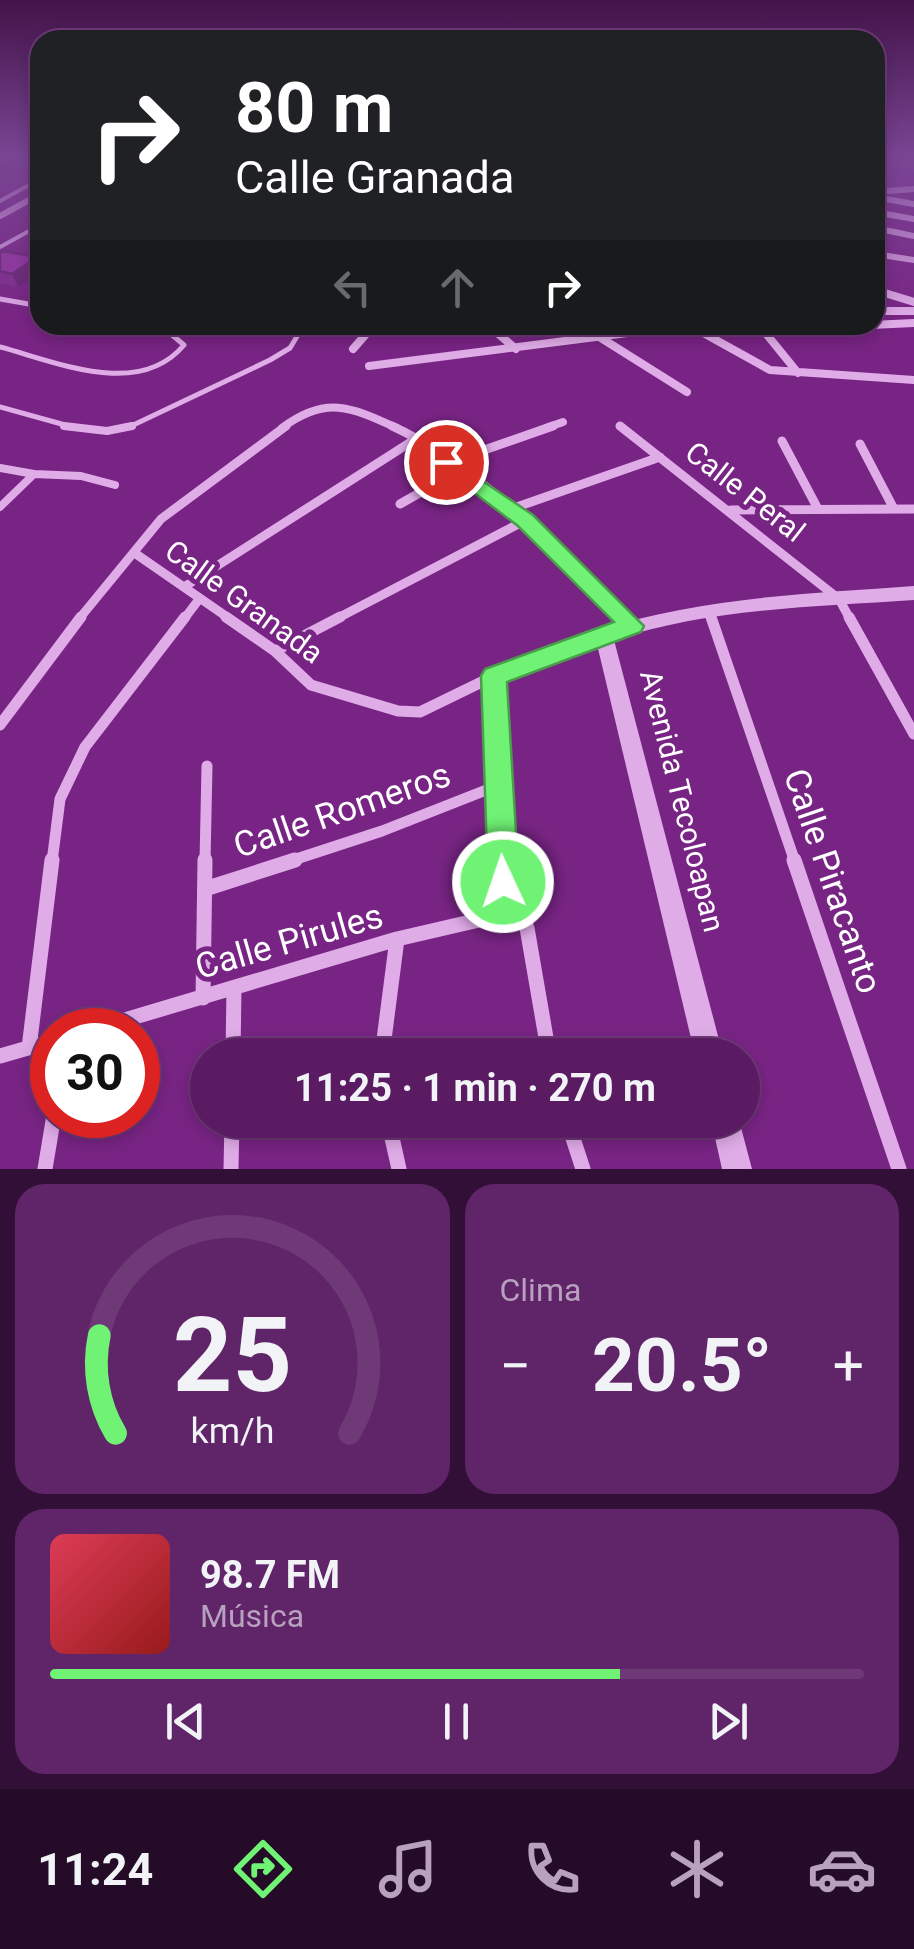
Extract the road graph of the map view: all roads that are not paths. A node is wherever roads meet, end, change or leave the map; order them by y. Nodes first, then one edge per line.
1 (885, 214) edge
2 (914, 219) edge
3 (30, 230) edge
4 (885, 230) edge
5 (914, 236) edge
6 (0, 247) edge
7 (885, 256) edge
8 (914, 260) edge
9 (885, 293) edge
10 (0, 298) edge
11 (914, 302) edge
12 (30, 304) edge
13 (914, 310) edge
14 (885, 311) edge
15 (914, 324) edge
16 (885, 325) edge
17 (177, 335) edge
18 (298, 335) edge
19 (365, 335) edge
20 (500, 335) edge
21 (621, 335) edge
22 (706, 335) edge
23 (767, 335) edge
24 (601, 338) junction
25 (0, 347) edge
26 (354, 348) dead end
27 (516, 348) junction
28 (368, 366) dead end
29 (798, 374) junction
30 (914, 380) edge
31 (686, 392) dead end
32 (0, 407) edge
33 (563, 422) dead end
34 (620, 426) dead end
35 (414, 440) junction
36 (782, 442) dead end
37 (860, 444) dead end
38 (660, 457) junction
39 (446, 462) junction
40 (0, 468) edge
41 (458, 471) junction
42 (34, 474) junction
43 (115, 484) dead end
44 (400, 504) dead end
45 (0, 506) edge
46 (511, 509) junction
47 (818, 509) junction
48 (730, 510) junction
49 (894, 510) junction
50 (914, 510) edge
51 (526, 520) junction
52 (136, 554) junction
53 (184, 587) junction
54 (914, 592) edge
55 (200, 598) junction
56 (839, 599) junction
57 (710, 613) junction
58 (632, 626) junction
59 (604, 636) junction
60 (274, 651) junction
61 (494, 676) junction
62 (0, 726) edge
63 (914, 734) edge
64 (207, 766) dead end
65 (499, 785) junction
66 (205, 889) junction
67 (505, 914) junction
68 (397, 940) junction
69 (234, 988) junction
70 (203, 998) junction
71 (160, 1010) edge
72 (233, 1038) edge
73 (384, 1038) edge
74 (546, 1038) edge
75 (705, 1038) edge
76 (29, 1048) joint
77 (0, 1056) edge
78 (50, 1138) edge
79 (232, 1138) edge
80 (392, 1138) edge
81 (573, 1138) edge
82 (730, 1138) edge
83 (45, 1169) edge
84 (231, 1169) edge
85 (399, 1169) edge
86 (584, 1169) edge
87 (738, 1169) edge
88 (899, 1169) edge

1 - 2 street
3 - 6 lane
4 - 5 street
7 - 8 street
9 - 11 street
10 - 12 lane
13 - 14 street
15 - 16 street
17 - 25 lane
18 - 32 lane
19 - 26 street
20 - 27 street
21 - 24 street
22 - 29 street
23 - 29 street
24 - 27 street
24 - 31 street
27 - 28 street
29 - 30 street
33 - 39 street
34 - 38 street, Calle Peral
35 - 39 street
35 - 52 street
35 - 53 street
36 - 47 street
37 - 49 street
38 - 46 street
38 - 48 street, Calle Peral
39 - 41 street
40 - 42 lane
41 - 44 street
41 - 46 street
42 - 43 lane
42 - 45 lane
46 - 51 street
47 - 48 street
47 - 49 street
48 - 56 street, Calle Peral
49 - 50 street
51 - 58 street
51 - 60 street
52 - 53 street, Calle Granada
52 - 62 street
53 - 55 street, Calle Granada
54 - 56 street
55 - 60 street, Calle Granada
55 - 76 street
56 - 57 street
56 - 63 street
57 - 58 street
57 - 88 street, Calle Piracanto
58 - 59 street
59 - 61 street, Calle Granada
59 - 75 street, Avenida Tecoloapan
60 - 61 street, Calle Granada
61 - 65 street
64 - 66 street
65 - 66 street, Calle Romeros
65 - 67 street
66 - 70 street
67 - 68 street, Calle Pirules
67 - 74 street
68 - 69 street, Calle Pirules
68 - 73 street
69 - 70 street, Calle Pirules
69 - 72 street
70 - 71 street, Calle Pirules
76 - 77 street
78 - 83 street
79 - 84 street
80 - 85 street
81 - 86 street
82 - 87 street

